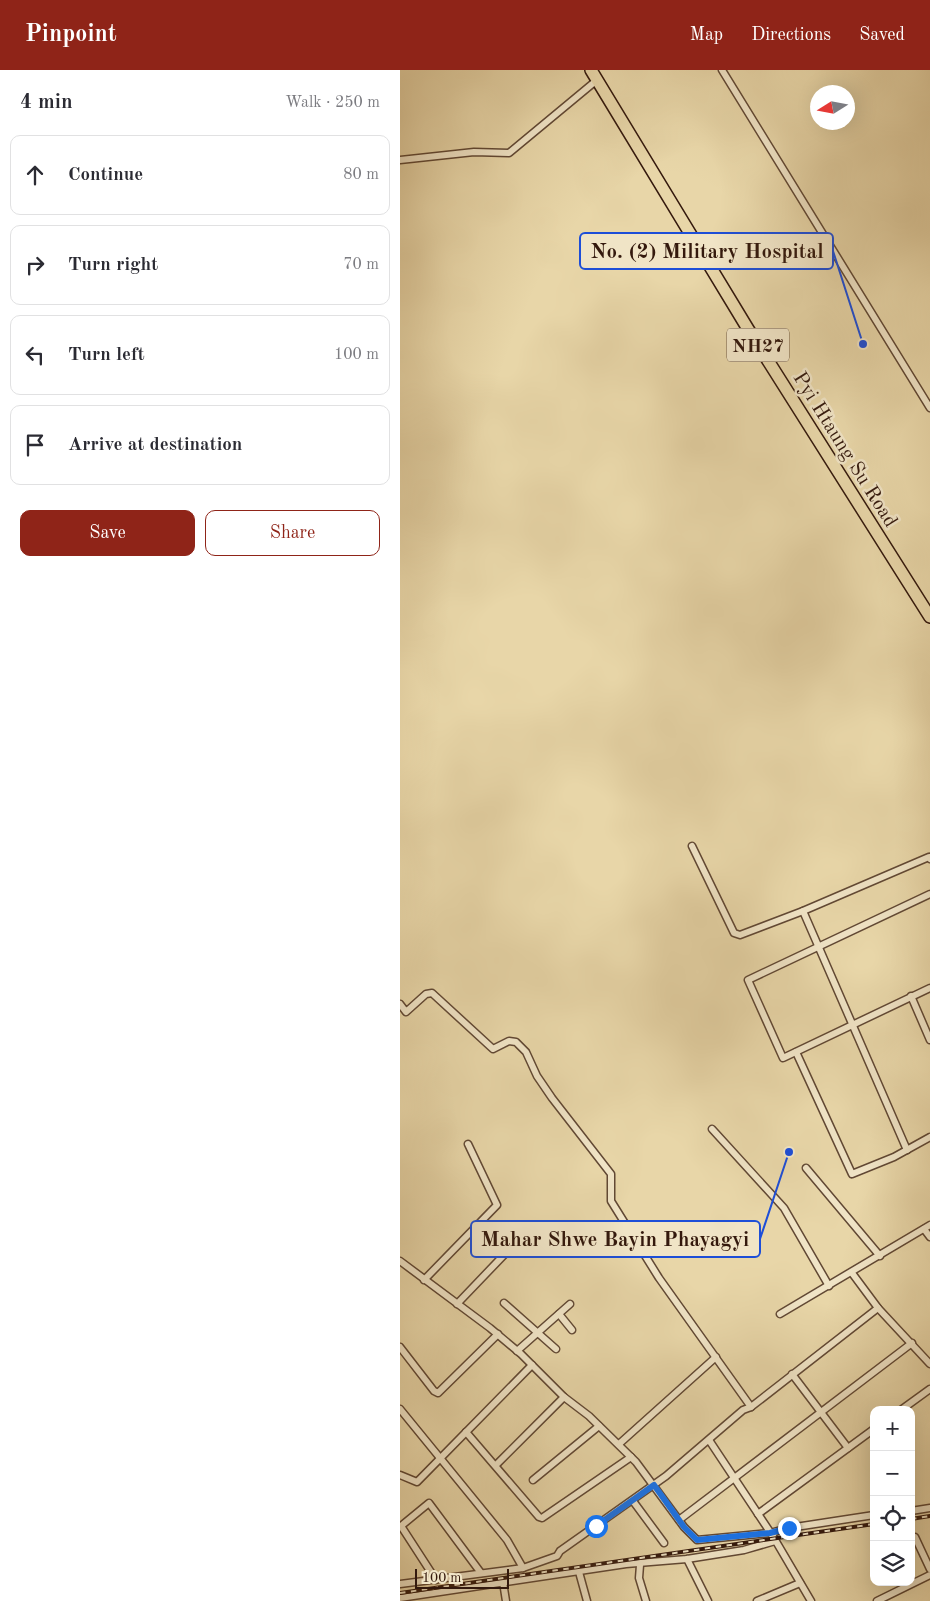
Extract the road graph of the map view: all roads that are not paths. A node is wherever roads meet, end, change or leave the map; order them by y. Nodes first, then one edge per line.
1 (722, 70) edge
2 (594, 75) edge
3 (400, 160) edge
4 (930, 408) edge
5 (930, 617) edge
6 (692, 846) dead end
7 (930, 859) edge
8 (930, 894) edge
9 (803, 912) junction
10 (818, 946) junction
11 (930, 988) edge
12 (911, 996) junction
13 (400, 1004) edge
14 (850, 1025) junction
15 (930, 1040) edge
16 (796, 1052) junction
17 (712, 1129) dead end
18 (930, 1137) edge
19 (468, 1144) dead end
20 (906, 1150) junction
21 (806, 1168) dead end
22 (927, 1227) edge
23 (524, 1234) dead end
24 (930, 1237) edge
25 (880, 1256) junction
26 (400, 1261) edge
27 (852, 1273) junction
28 (424, 1280) junction
29 (829, 1286) junction
30 (504, 1303) dead end
31 (457, 1304) junction
32 (570, 1304) dead end
33 (878, 1308) junction
34 (558, 1314) junction
35 (780, 1314) dead end
36 (572, 1330) dead end
37 (539, 1332) junction
38 (498, 1334) junction
39 (912, 1343) junction
40 (400, 1347) edge
41 (556, 1349) dead end
42 (517, 1351) junction
43 (716, 1357) junction
44 (930, 1364) edge
45 (532, 1365) junction
46 (792, 1374) junction
47 (930, 1389) edge
48 (564, 1398) junction
49 (907, 1406) edge
50 (751, 1408) junction
51 (400, 1409) edge
52 (820, 1411) junction
53 (599, 1426) junction
54 (466, 1432) junction
55 (870, 1433) edge
56 (709, 1440) junction
57 (619, 1444) junction
58 (848, 1448) junction
59 (631, 1457) junction
60 (441, 1458) junction
61 (496, 1465) junction
62 (400, 1475) edge
63 (735, 1478) junction
64 (533, 1480) dead end
65 (654, 1485) junction
66 (632, 1501) junction
67 (930, 1508) edge
68 (915, 1510) edge
69 (758, 1514) junction
70 (870, 1516) edge
71 (679, 1520) junction
72 (770, 1533) junction
73 (915, 1537) dead end
74 (775, 1541) junction
75 (664, 1543) dead end
76 (686, 1559) junction
77 (640, 1565) junction
78 (523, 1568) junction
79 (930, 1569) edge
80 (579, 1572) junction
81 (482, 1573) junction
82 (930, 1575) edge
83 (436, 1580) junction
84 (503, 1582) junction
85 (800, 1583) junction
86 (400, 1584) edge
87 (402, 1599) edge
88 (506, 1601) edge
89 (587, 1601) edge
90 (646, 1601) edge
91 (708, 1601) edge
92 (757, 1601) edge
93 (811, 1601) edge
94 (877, 1601) edge

1 - 4 street
2 - 3 street
2 - 5 highway, Pyi Htaung Su Road / NH27
6 - 9 street
7 - 9 street
8 - 10 street
9 - 10 street
10 - 14 street
10 - 16 street
11 - 12 street
12 - 14 street
12 - 15 street
13 - 43 street
14 - 16 street
14 - 20 street
16 - 20 street
17 - 29 street
18 - 20 street
19 - 28 street
21 - 25 street
22 - 24 street
22 - 25 street
23 - 31 street
25 - 27 street
26 - 28 street
27 - 29 street
27 - 33 street
28 - 31 street
29 - 35 street
30 - 37 street
31 - 38 street
32 - 34 street
33 - 39 street
33 - 46 street
34 - 36 street
34 - 37 street
37 - 41 street
37 - 42 street
38 - 40 street
38 - 42 street
39 - 44 street
39 - 52 street
42 - 45 street
43 - 50 street
43 - 57 street
45 - 48 street
45 - 54 street
46 - 50 street
46 - 52 street
47 - 49 street
48 - 53 street
48 - 61 street
50 - 56 street
51 - 60 street
52 - 58 street
52 - 63 street
53 - 57 street
53 - 64 street
54 - 60 street
54 - 61 street
55 - 58 street
56 - 63 street
56 - 65 street
57 - 59 street
58 - 69 street
59 - 61 street
59 - 65 street
60 - 62 street
60 - 78 street
63 - 69 street
63 - 71 street
65 - 66 street
65 - 71 street
66 - 75 street
66 - 78 street
67 - 68 street
69 - 72 street
70 - 72 street
71 - 72 street
72 - 74 street
73 - 79 street
74 - 76 street
74 - 85 street
76 - 77 street
76 - 91 street
77 - 80 street
77 - 90 street
78 - 81 street
80 - 84 street
80 - 89 street
81 - 83 street
81 - 83 street
82 - 94 street
83 - 86 street
84 - 87 street
84 - 88 street
85 - 92 street
85 - 93 street

